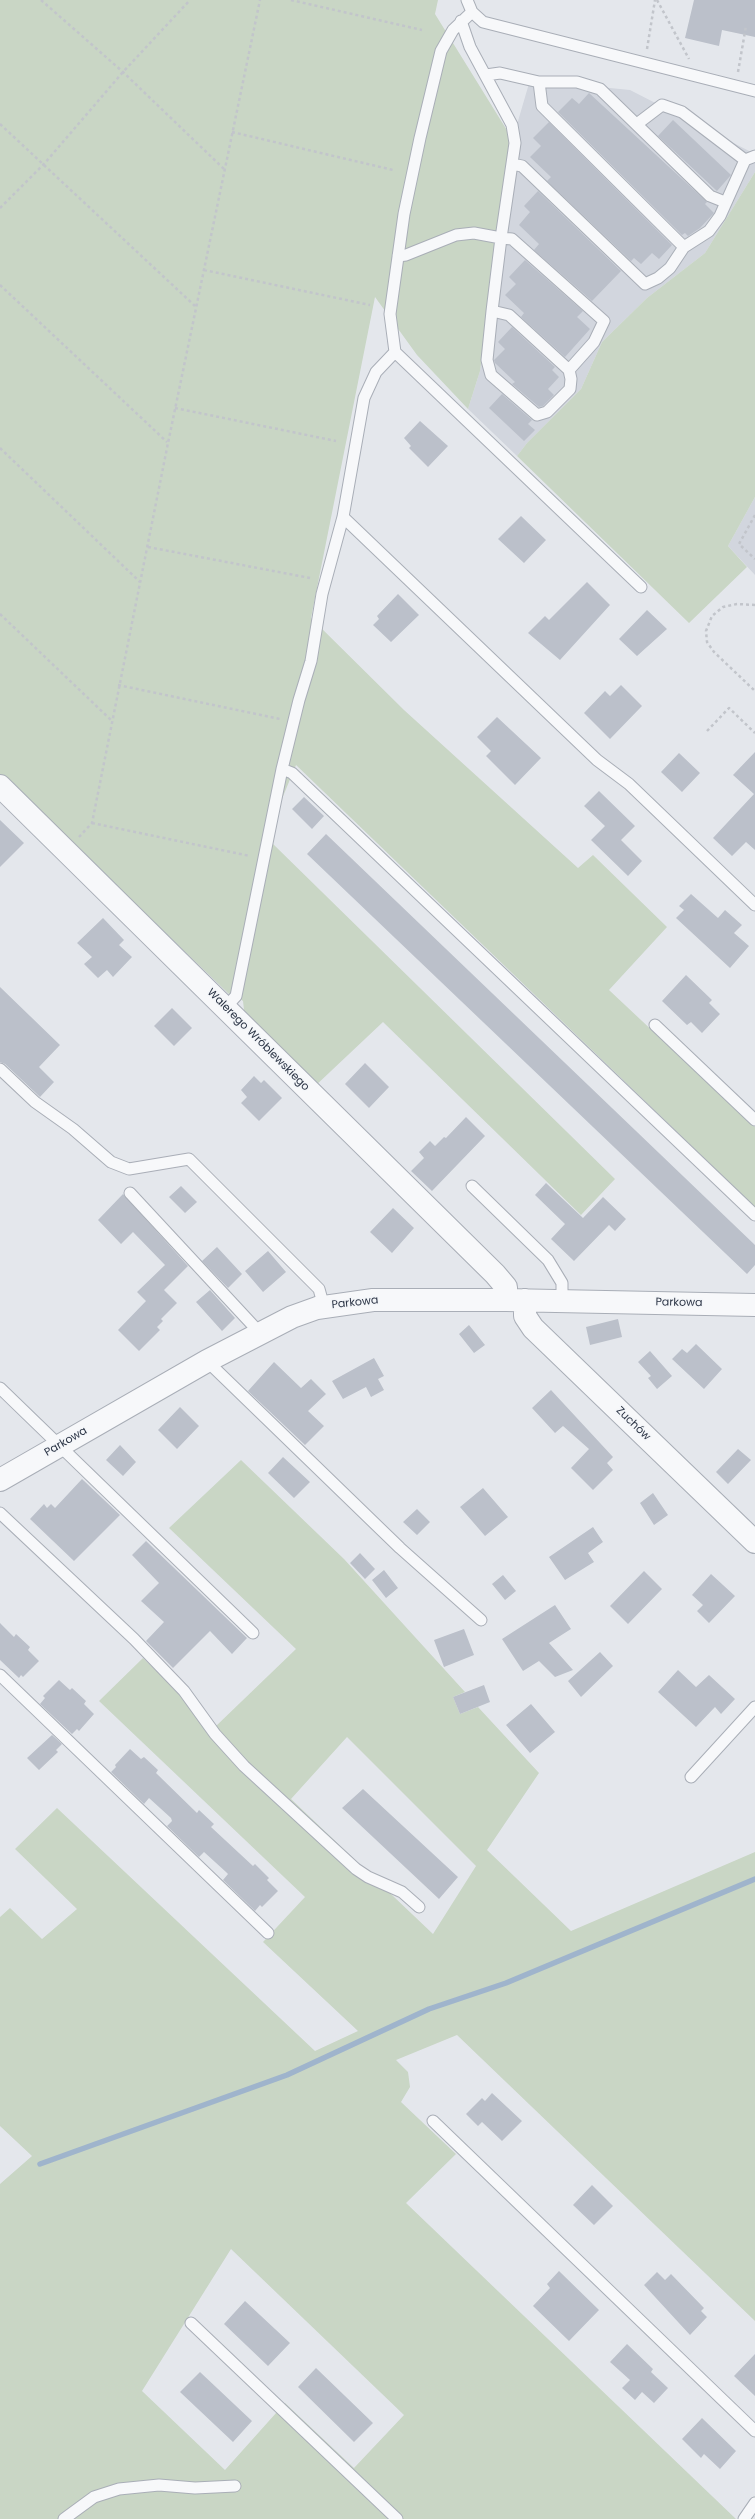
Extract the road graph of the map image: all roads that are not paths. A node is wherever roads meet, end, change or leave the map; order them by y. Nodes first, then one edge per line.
1 (467, 0) edge
2 (472, 12) junction
3 (461, 21) junction
4 (486, 75) junction
5 (539, 82) junction
6 (755, 91) edge
7 (637, 124) junction
8 (750, 158) edge
9 (512, 164) junction
10 (725, 202) junction
11 (501, 238) junction
12 (684, 247) junction
13 (398, 256) junction
14 (492, 311) junction
15 (395, 352) junction
16 (569, 370) junction
17 (343, 517) junction
18 (641, 587) dead end
19 (282, 769) junction
20 (0, 786) edge
21 (755, 905) edge
22 (225, 1008) junction
23 (655, 1025) dead end
24 (0, 1069) edge
25 (755, 1120) edge
26 (472, 1186) dead end
27 (130, 1193) dead end
28 (755, 1215) edge
29 (515, 1300) junction
30 (562, 1301) junction
31 (755, 1305) edge
32 (324, 1307) junction
33 (260, 1333) junction
34 (207, 1361) junction
35 (0, 1388) edge
36 (60, 1446) junction
37 (0, 1480) edge
38 (0, 1512) edge
39 (755, 1542) edge
40 (480, 1620) dead end
41 (253, 1633) dead end
42 (0, 1675) edge
43 (755, 1707) edge
44 (691, 1777) dead end
45 (419, 1907) dead end
46 (268, 1933) dead end
47 (433, 2121) dead end
48 (191, 2323) dead end
49 (755, 2431) edge
50 (235, 2486) dead end
51 (755, 2503) edge
52 (64, 2519) edge
53 (397, 2519) edge
54 (744, 2519) edge

1 - 2 lane
2 - 3 lane
2 - 6 lane
3 - 4 lane
3 - 13 lane
4 - 5 lane
4 - 9 lane
5 - 7 lane
5 - 12 lane
7 - 8 lane
7 - 10 lane
8 - 10 lane
9 - 11 lane
9 - 12 lane
10 - 12 lane
11 - 13 lane
11 - 14 lane
11 - 16 lane
13 - 15 lane
14 - 16 lane
14 - 16 lane
15 - 17 lane
15 - 18 lane
17 - 19 lane
17 - 21 lane
19 - 22 lane
19 - 28 lane
20 - 22 street, Walerego Wróblewskiego
22 - 29 street, Walerego Wróblewskiego
23 - 25 lane
24 - 32 lane
26 - 30 lane
27 - 33 lane
29 - 30 street, Parkowa
29 - 32 street, Parkowa
29 - 39 street, Zuchów
30 - 31 street, Parkowa
32 - 33 street, Parkowa
33 - 34 street, Parkowa
34 - 36 street, Parkowa
34 - 40 lane
35 - 36 lane
36 - 37 street, Parkowa
36 - 41 lane
38 - 45 lane
42 - 46 lane
43 - 44 lane
47 - 49 lane
48 - 53 lane
50 - 52 lane
51 - 54 lane

